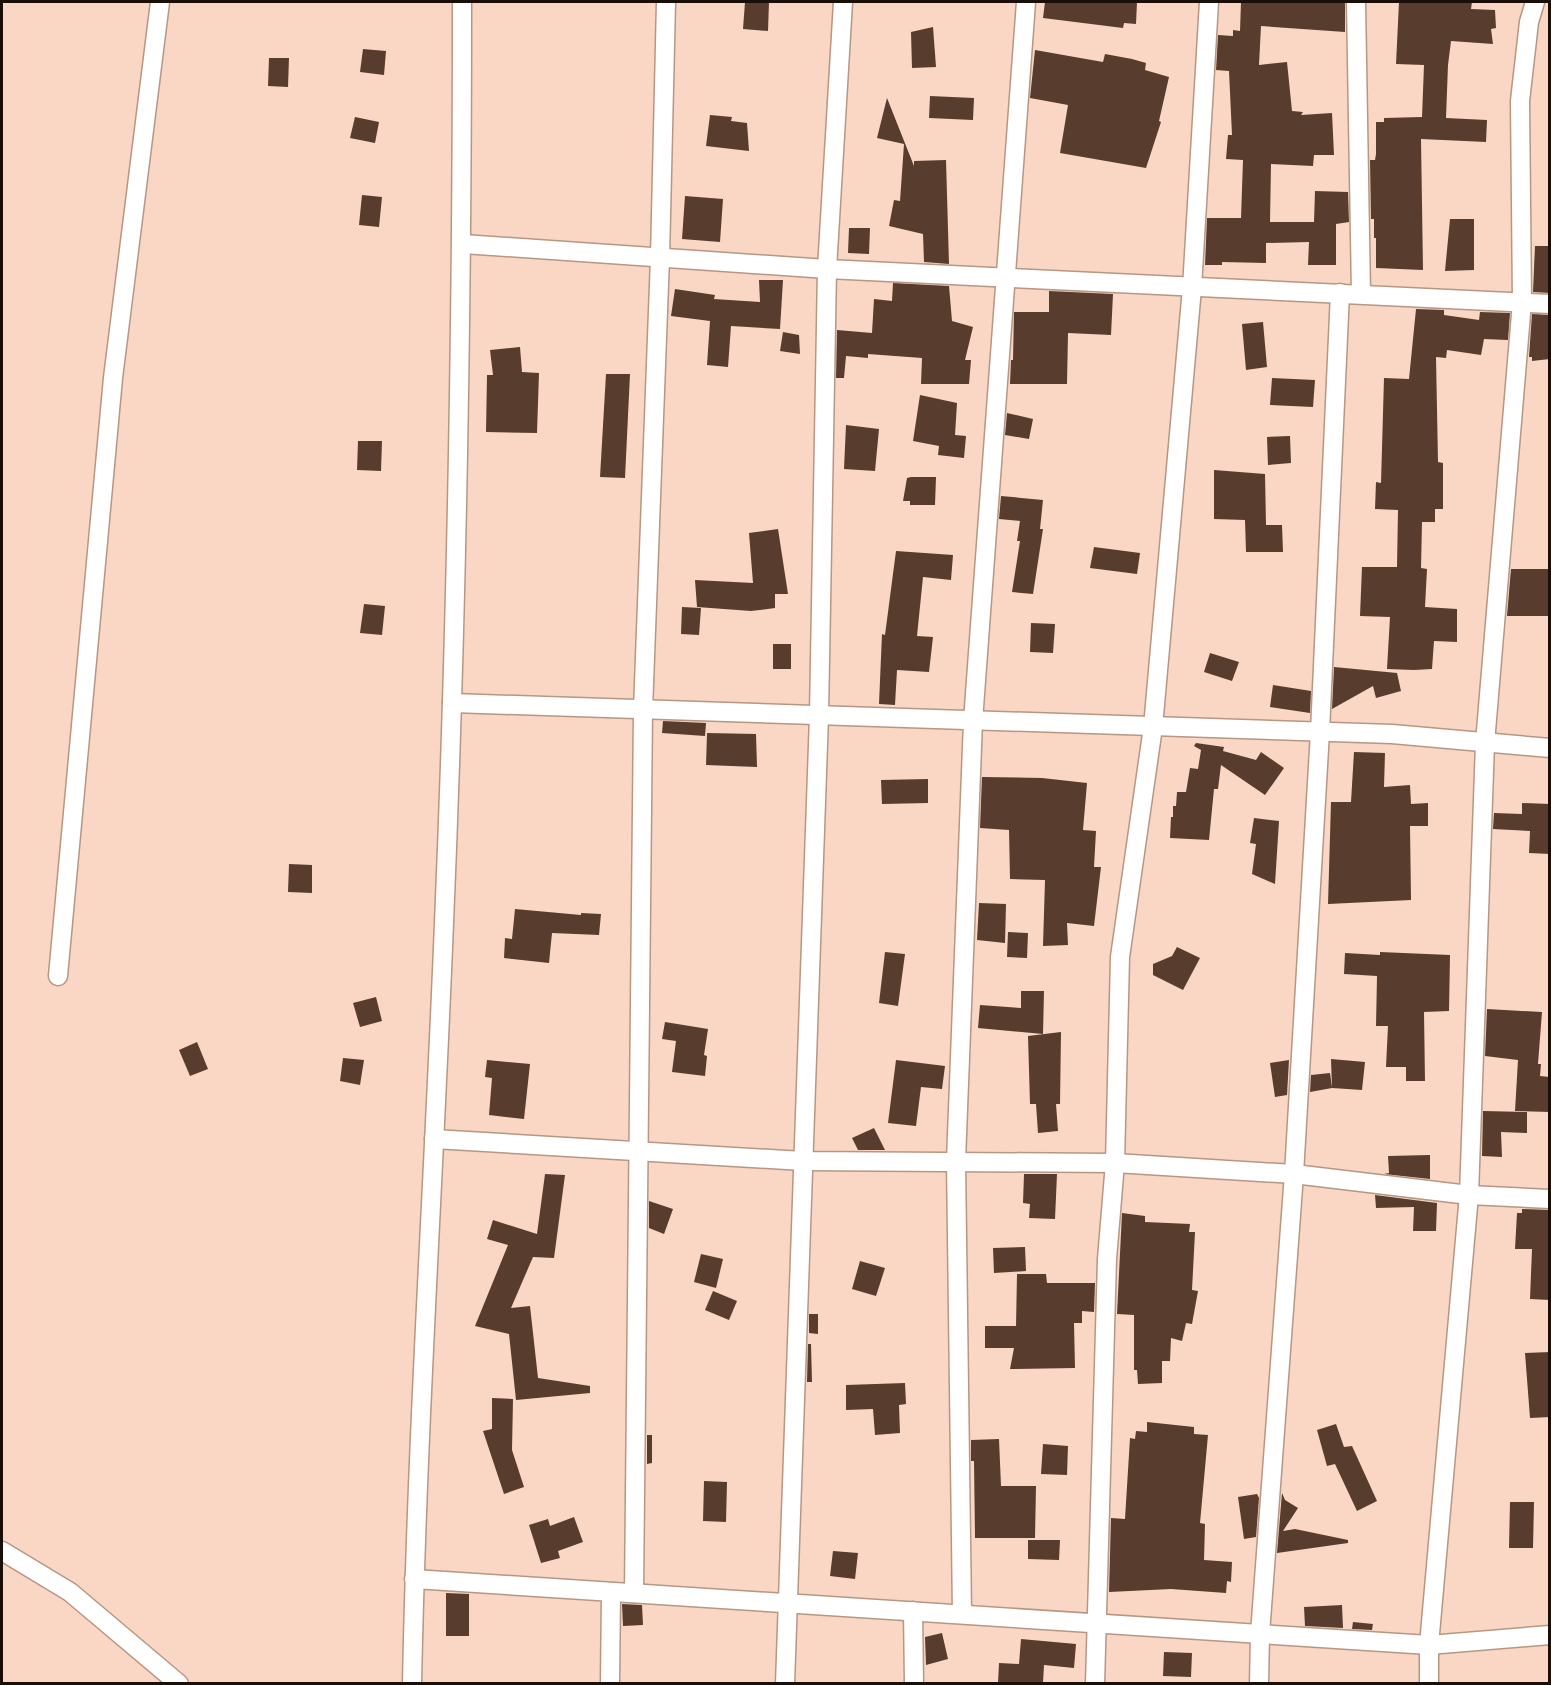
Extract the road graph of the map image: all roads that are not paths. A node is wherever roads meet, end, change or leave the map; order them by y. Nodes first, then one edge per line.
1 (160, 2) edge
2 (462, 2) edge
3 (666, 2) edge
4 (843, 2) edge
5 (1026, 2) edge
6 (1209, 2) edge
7 (1356, 2) edge
8 (1535, 2) edge
9 (463, 244) junction
10 (660, 258) junction
11 (827, 269) junction
12 (1003, 278) junction
13 (1192, 288) junction
14 (1340, 293) junction
15 (1361, 294) junction
16 (1522, 302) junction
17 (1550, 304) edge
18 (452, 703) junction
19 (643, 710) junction
20 (819, 716) junction
21 (973, 721) junction
22 (1153, 727) junction
23 (1320, 732) junction
24 (1485, 743) junction
25 (1550, 748) edge
26 (58, 976) dead end
27 (434, 1139) junction
28 (639, 1151) junction
29 (803, 1161) junction
30 (956, 1161) junction
31 (1115, 1163) junction
32 (1294, 1174) junction
33 (1469, 1195) junction
34 (1550, 1198) edge
35 (2, 1551) edge
36 (414, 1579) junction
37 (611, 1592) junction
38 (634, 1593) junction
39 (788, 1603) junction
40 (913, 1611) junction
41 (962, 1614) junction
42 (1099, 1623) junction
43 (1260, 1634) junction
44 (1550, 1635) edge
45 (1429, 1645) junction
46 (179, 1683) edge
47 (412, 1683) edge
48 (610, 1683) edge
49 (785, 1683) edge
50 (914, 1683) edge
51 (1095, 1683) edge
52 (1259, 1683) edge
53 (1429, 1683) edge

1 - 26 street
2 - 9 street
3 - 10 street
4 - 11 street
5 - 12 street
6 - 13 street
7 - 15 street
8 - 16 street
9 - 10 street
9 - 18 street
10 - 11 street
10 - 19 street
11 - 12 street
11 - 20 street
12 - 13 street
12 - 21 street
13 - 14 street
13 - 22 street
14 - 15 street
14 - 23 street
15 - 16 street
16 - 17 street
16 - 24 street
18 - 19 street
18 - 27 street
19 - 20 street
19 - 28 street
20 - 21 street
20 - 29 street
21 - 22 street
21 - 30 street
22 - 23 street
22 - 31 street
23 - 24 street
23 - 32 street
24 - 25 street
24 - 33 street
27 - 28 street
27 - 36 street
28 - 29 street
28 - 38 street
29 - 30 street
29 - 39 street
30 - 31 street
30 - 41 street
31 - 32 street
31 - 42 street
32 - 33 street
32 - 43 street
33 - 34 street
33 - 45 street
35 - 46 street
36 - 37 street
36 - 47 street
37 - 38 street
37 - 48 street
38 - 39 street
39 - 40 street
39 - 49 street
40 - 41 street
40 - 50 street
41 - 42 street
42 - 43 street
42 - 51 street
43 - 45 street
43 - 52 street
44 - 45 street
45 - 53 street

